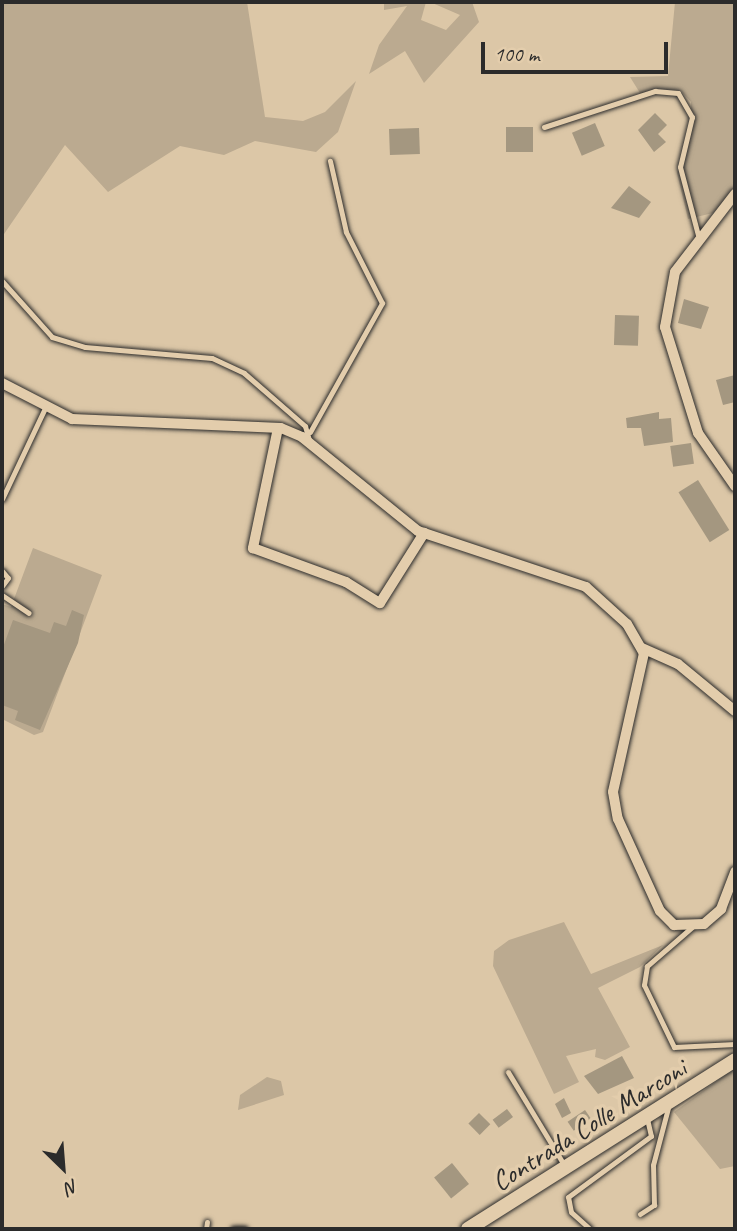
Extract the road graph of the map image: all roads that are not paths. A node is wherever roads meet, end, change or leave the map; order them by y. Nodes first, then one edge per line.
1 (544, 127) dead end
2 (330, 161) dead end
3 (735, 194) edge
4 (698, 235) junction
5 (2, 281) edge
6 (2, 383) edge
7 (45, 408) junction
8 (278, 428) junction
9 (310, 437) junction
10 (735, 486) edge
11 (2, 499) edge
12 (424, 533) junction
13 (2, 571) edge
14 (2, 586) edge
15 (2, 595) edge
16 (29, 613) dead end
17 (642, 648) junction
18 (735, 711) edge
19 (735, 872) edge
20 (692, 927) junction
21 (735, 1044) edge
22 (735, 1060) edge
23 (508, 1072) dead end
24 (669, 1104) junction
25 (647, 1118) junction
26 (566, 1169) junction
27 (640, 1214) dead end
28 (233, 1229) edge
29 (245, 1229) edge
30 (468, 1229) edge
31 (590, 1229) edge

1 - 4 lane
2 - 9 lane
3 - 4 street
4 - 10 street
5 - 9 lane
6 - 7 street
7 - 8 street
7 - 11 lane
8 - 9 street
8 - 12 street
9 - 12 street
12 - 17 street
13 - 14 lane
15 - 16 lane
17 - 18 street
17 - 20 street
19 - 20 street
20 - 21 lane
22 - 24 street, Contrada Colle Marconi
23 - 26 lane
24 - 25 street, Contrada Colle Marconi
24 - 27 lane
25 - 26 street, Contrada Colle Marconi
25 - 31 lane
26 - 30 street, Contrada Colle Marconi
28 - 29 lane

